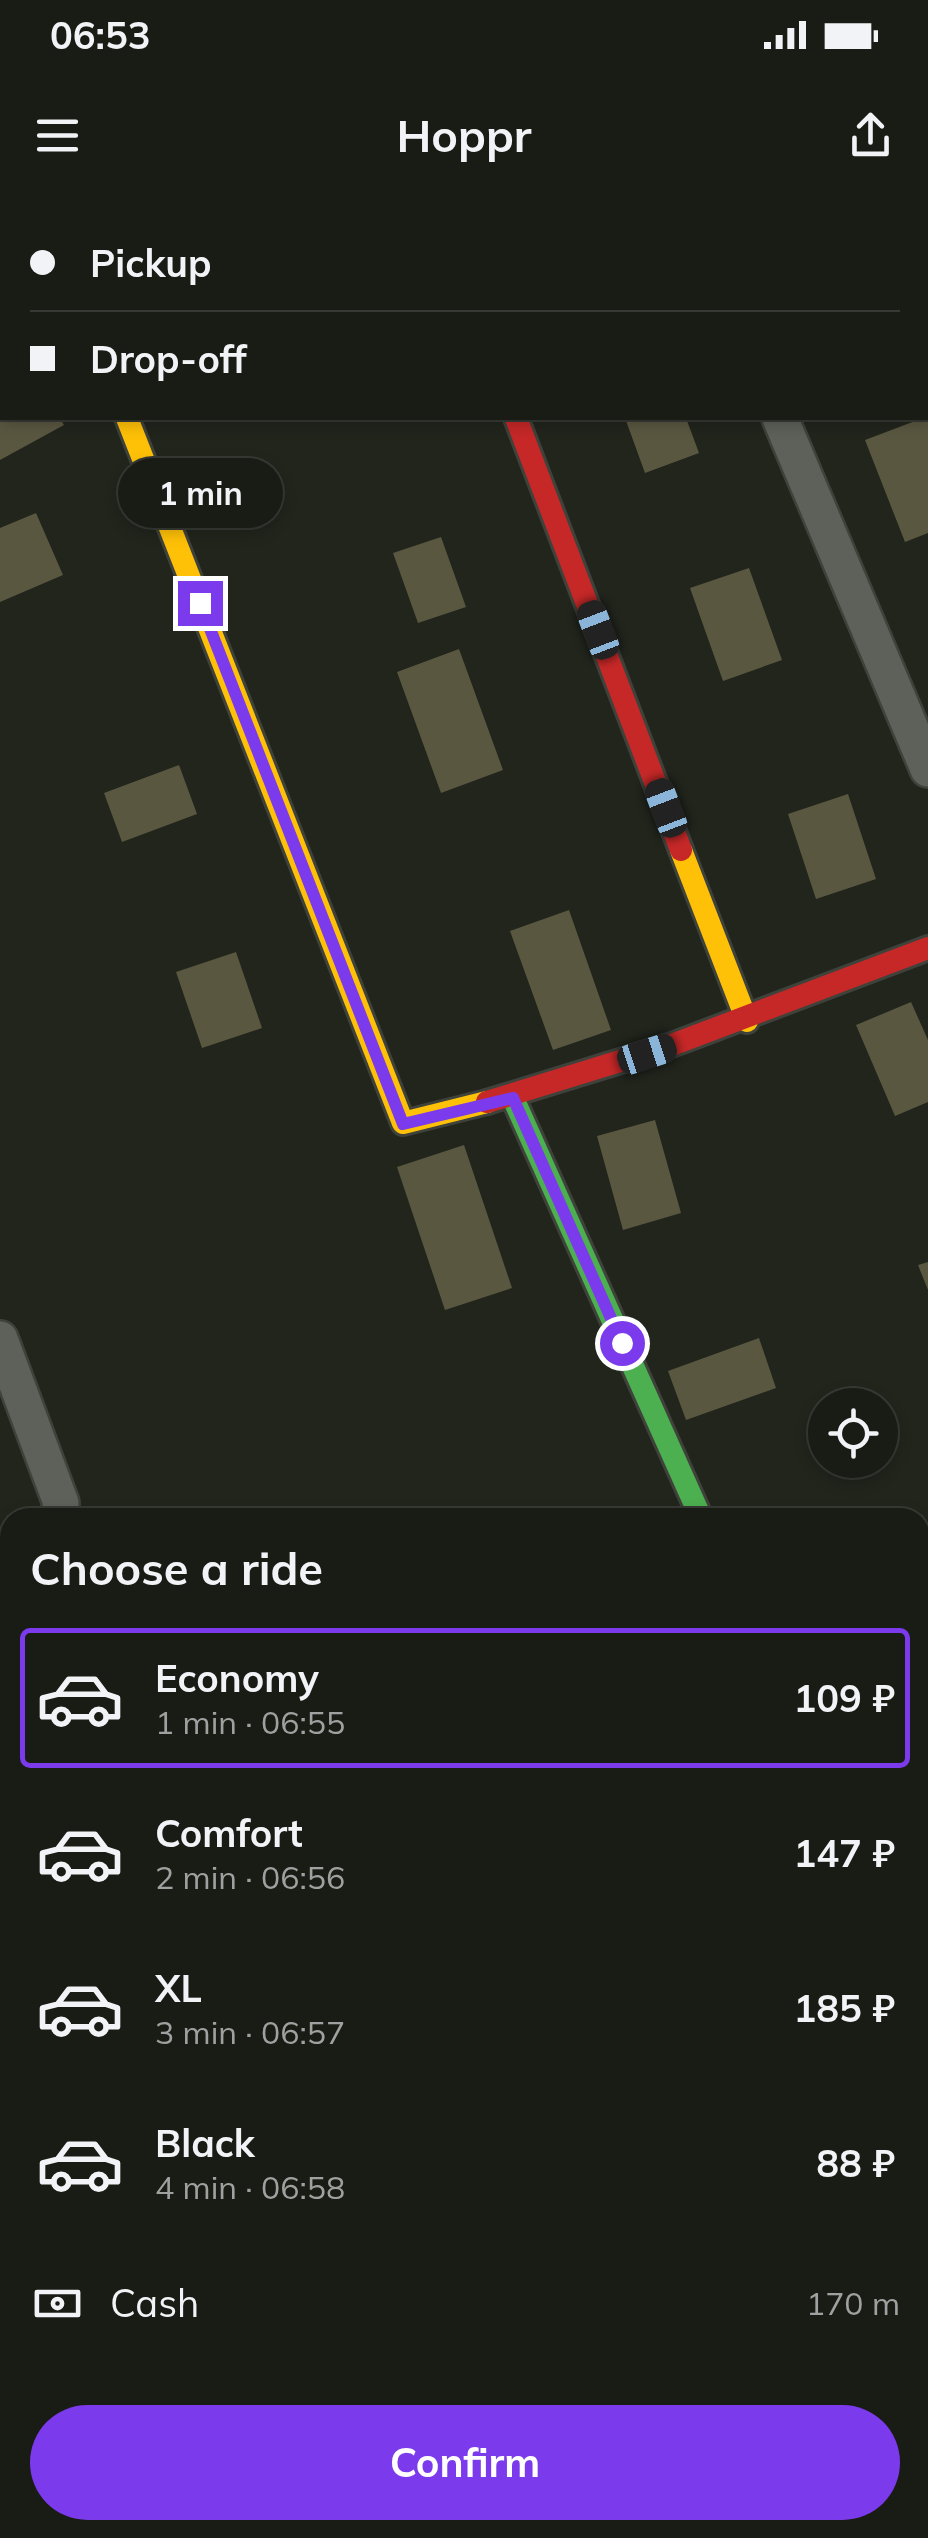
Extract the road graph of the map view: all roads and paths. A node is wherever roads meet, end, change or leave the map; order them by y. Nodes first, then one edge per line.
1 (128, 420) edge
2 (517, 420) edge
3 (781, 420) edge
4 (928, 769) edge
5 (928, 948) edge
6 (747, 1021) junction
7 (513, 1098) junction
8 (0, 1339) edge
9 (60, 1508) edge
10 (697, 1508) edge

1 - 7 street
2 - 6 street
3 - 4 street
5 - 6 street
6 - 7 street
7 - 10 street
8 - 9 street

